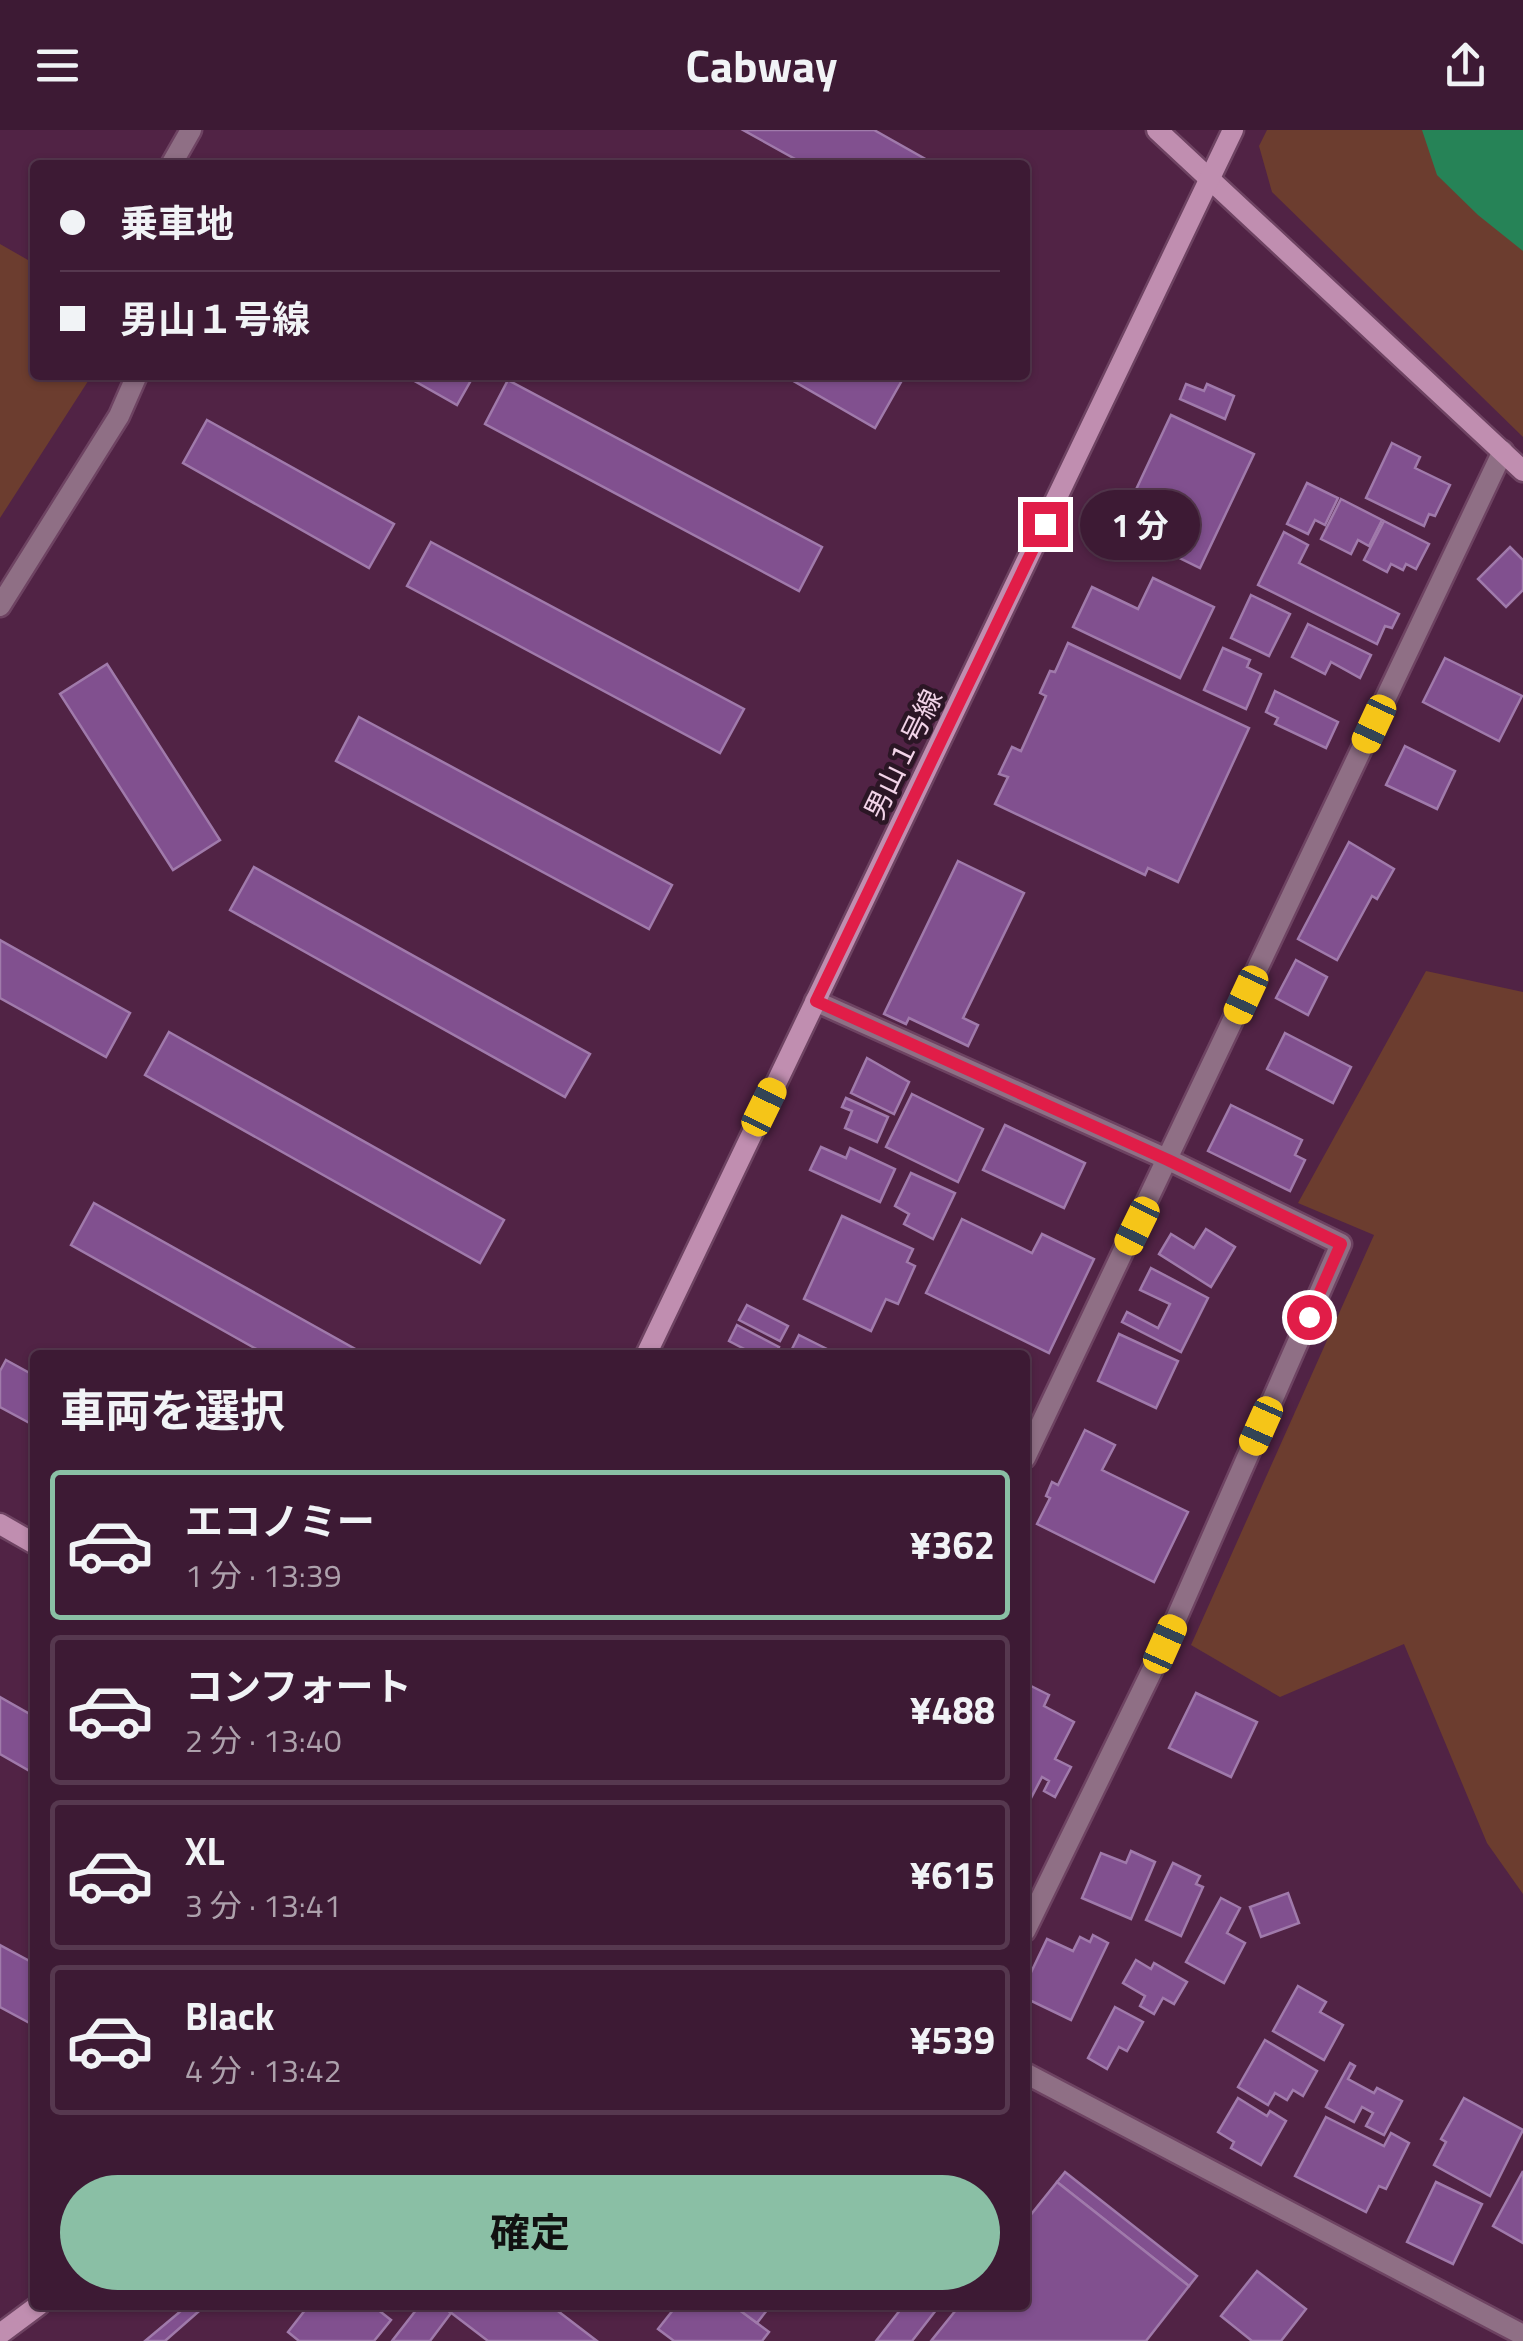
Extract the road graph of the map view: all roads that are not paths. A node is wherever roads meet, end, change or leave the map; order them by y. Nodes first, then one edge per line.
1 (191, 130) edge
2 (1157, 130) edge
3 (1233, 130) edge
4 (174, 160) edge
5 (1211, 178) junction
6 (136, 380) edge
7 (1503, 452) junction
8 (1523, 471) edge
9 (0, 606) edge
10 (816, 1001) junction
11 (1168, 1160) junction
12 (648, 1350) edge
13 (1030, 1448) edge
14 (0, 1524) edge
15 (30, 1541) edge
16 (1030, 1922) edge
17 (1030, 2076) edge
18 (32, 2310) edge
19 (0, 2334) edge
20 (1523, 2334) edge

1 - 4 street
2 - 5 street
3 - 5 street, 男山１号線
5 - 7 street
5 - 10 street, 男山１号線
6 - 9 street
7 - 8 street
7 - 11 street
10 - 11 street
10 - 12 street, 男山１号線
11 - 13 street
11 - 16 street
14 - 15 street
17 - 20 street
18 - 19 street

